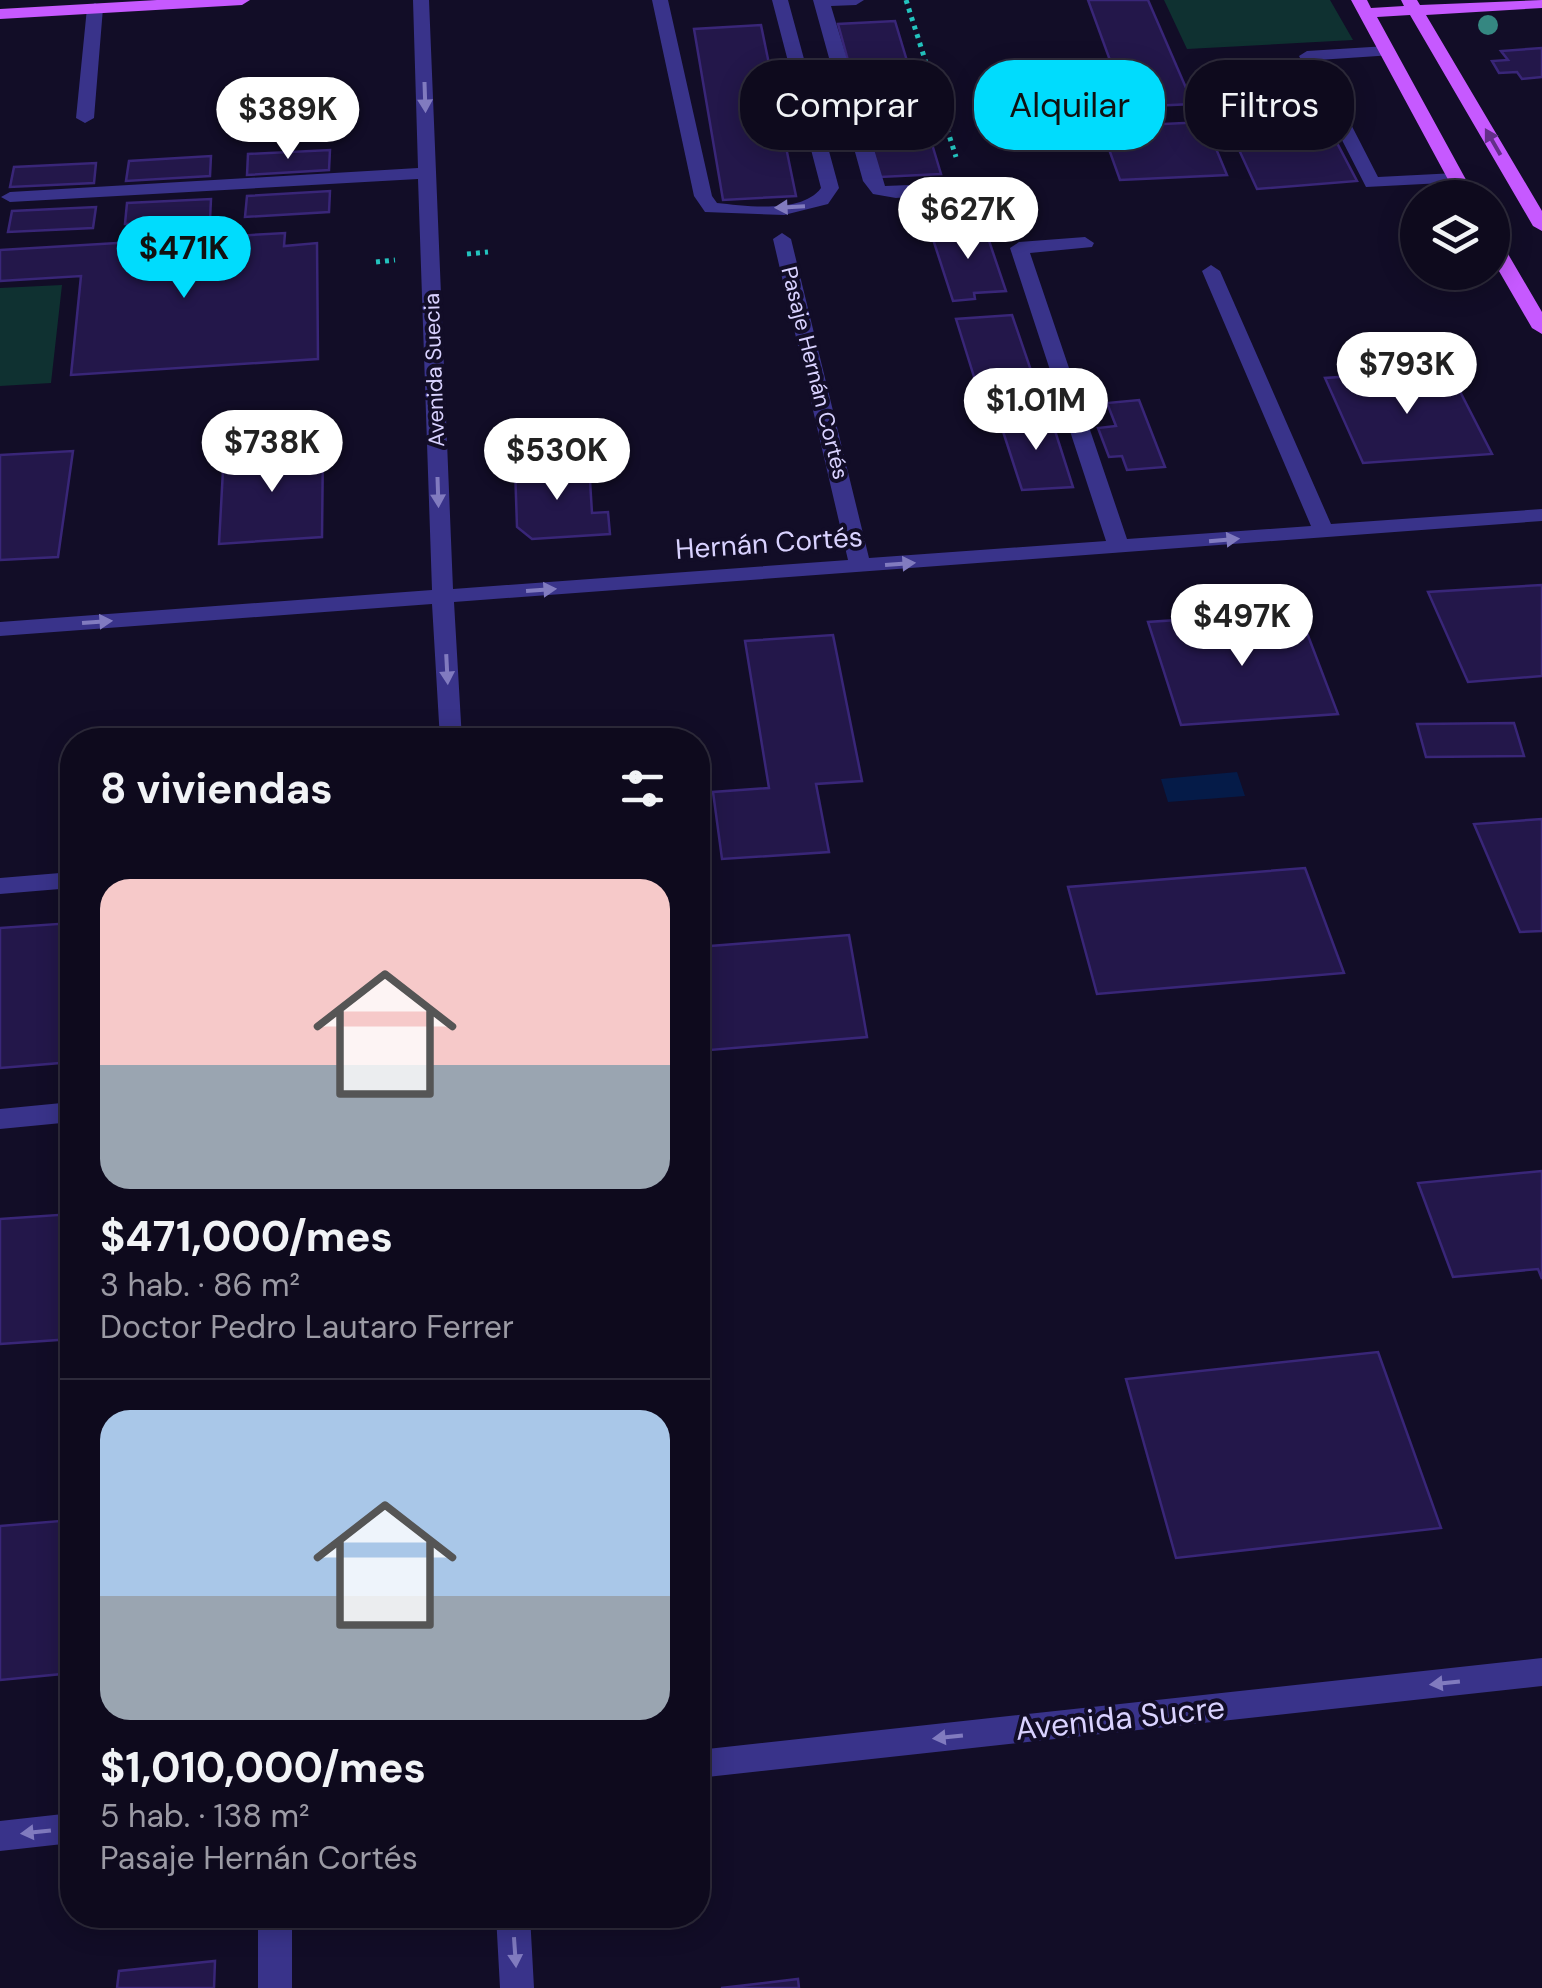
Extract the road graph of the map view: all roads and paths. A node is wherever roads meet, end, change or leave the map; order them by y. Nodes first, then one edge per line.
1 (242, 0) edge
2 (421, 0) edge
3 (660, 0) edge
4 (780, 0) edge
5 (856, 0) edge
6 (906, 0) edge
7 (822, 1) edge
8 (1542, 4) edge
9 (1412, 5) edge
10 (1362, 7) edge
11 (95, 8) junction
12 (0, 14) edge
13 (1388, 51) junction
14 (85, 118) dead end
15 (428, 173) junction
16 (1456, 178) joint
17 (959, 188) joint
18 (10, 197) dead end
19 (1542, 226) edge
20 (782, 239) dead end
21 (1084, 244) dead end
22 (1211, 271) dead end
23 (1510, 273) edge
24 (1542, 328) edge
25 (1542, 515) edge
26 (1324, 532) junction
27 (1119, 548) junction
28 (860, 566) junction
29 (443, 598) junction
30 (0, 629) edge
31 (450, 728) edge
32 (60, 881) edge
33 (0, 886) edge
34 (60, 1113) edge
35 (0, 1119) edge
36 (1542, 1672) edge
37 (710, 1763) edge
38 (60, 1829) edge
39 (0, 1836) edge
40 (274, 1928) edge
41 (514, 1928) edge
42 (275, 1988) edge
43 (517, 1988) edge

1 - 11 main road
2 -> 15 street, Avenida Suecia
4 -> 3 street
5 - 7 street
6 - 17 path
7 - 17 street
8 - 9 main road
9 - 10 main road
19 -> 9 main road
10 - 13 main road
11 - 12 main road
11 - 14 street
13 - 16 main road
13 - 16 street
15 - 18 street
15 -> 29 street, Avenida Suecia
20 - 28 street, Pasaje Hernán Cortés
21 - 27 street
22 - 26 street
23 - 24 main road
25 - 26 street, Hernán Cortés
27 -> 26 street, Hernán Cortés
28 -> 27 street, Hernán Cortés
29 -> 28 street, Hernán Cortés
30 -> 29 street, Hernán Cortés
29 -> 31 street, Avenida Suecia
32 - 33 street
34 - 35 street
36 -> 37 street, Avenida Sucre
38 -> 39 street
40 - 42 street
41 -> 43 street

